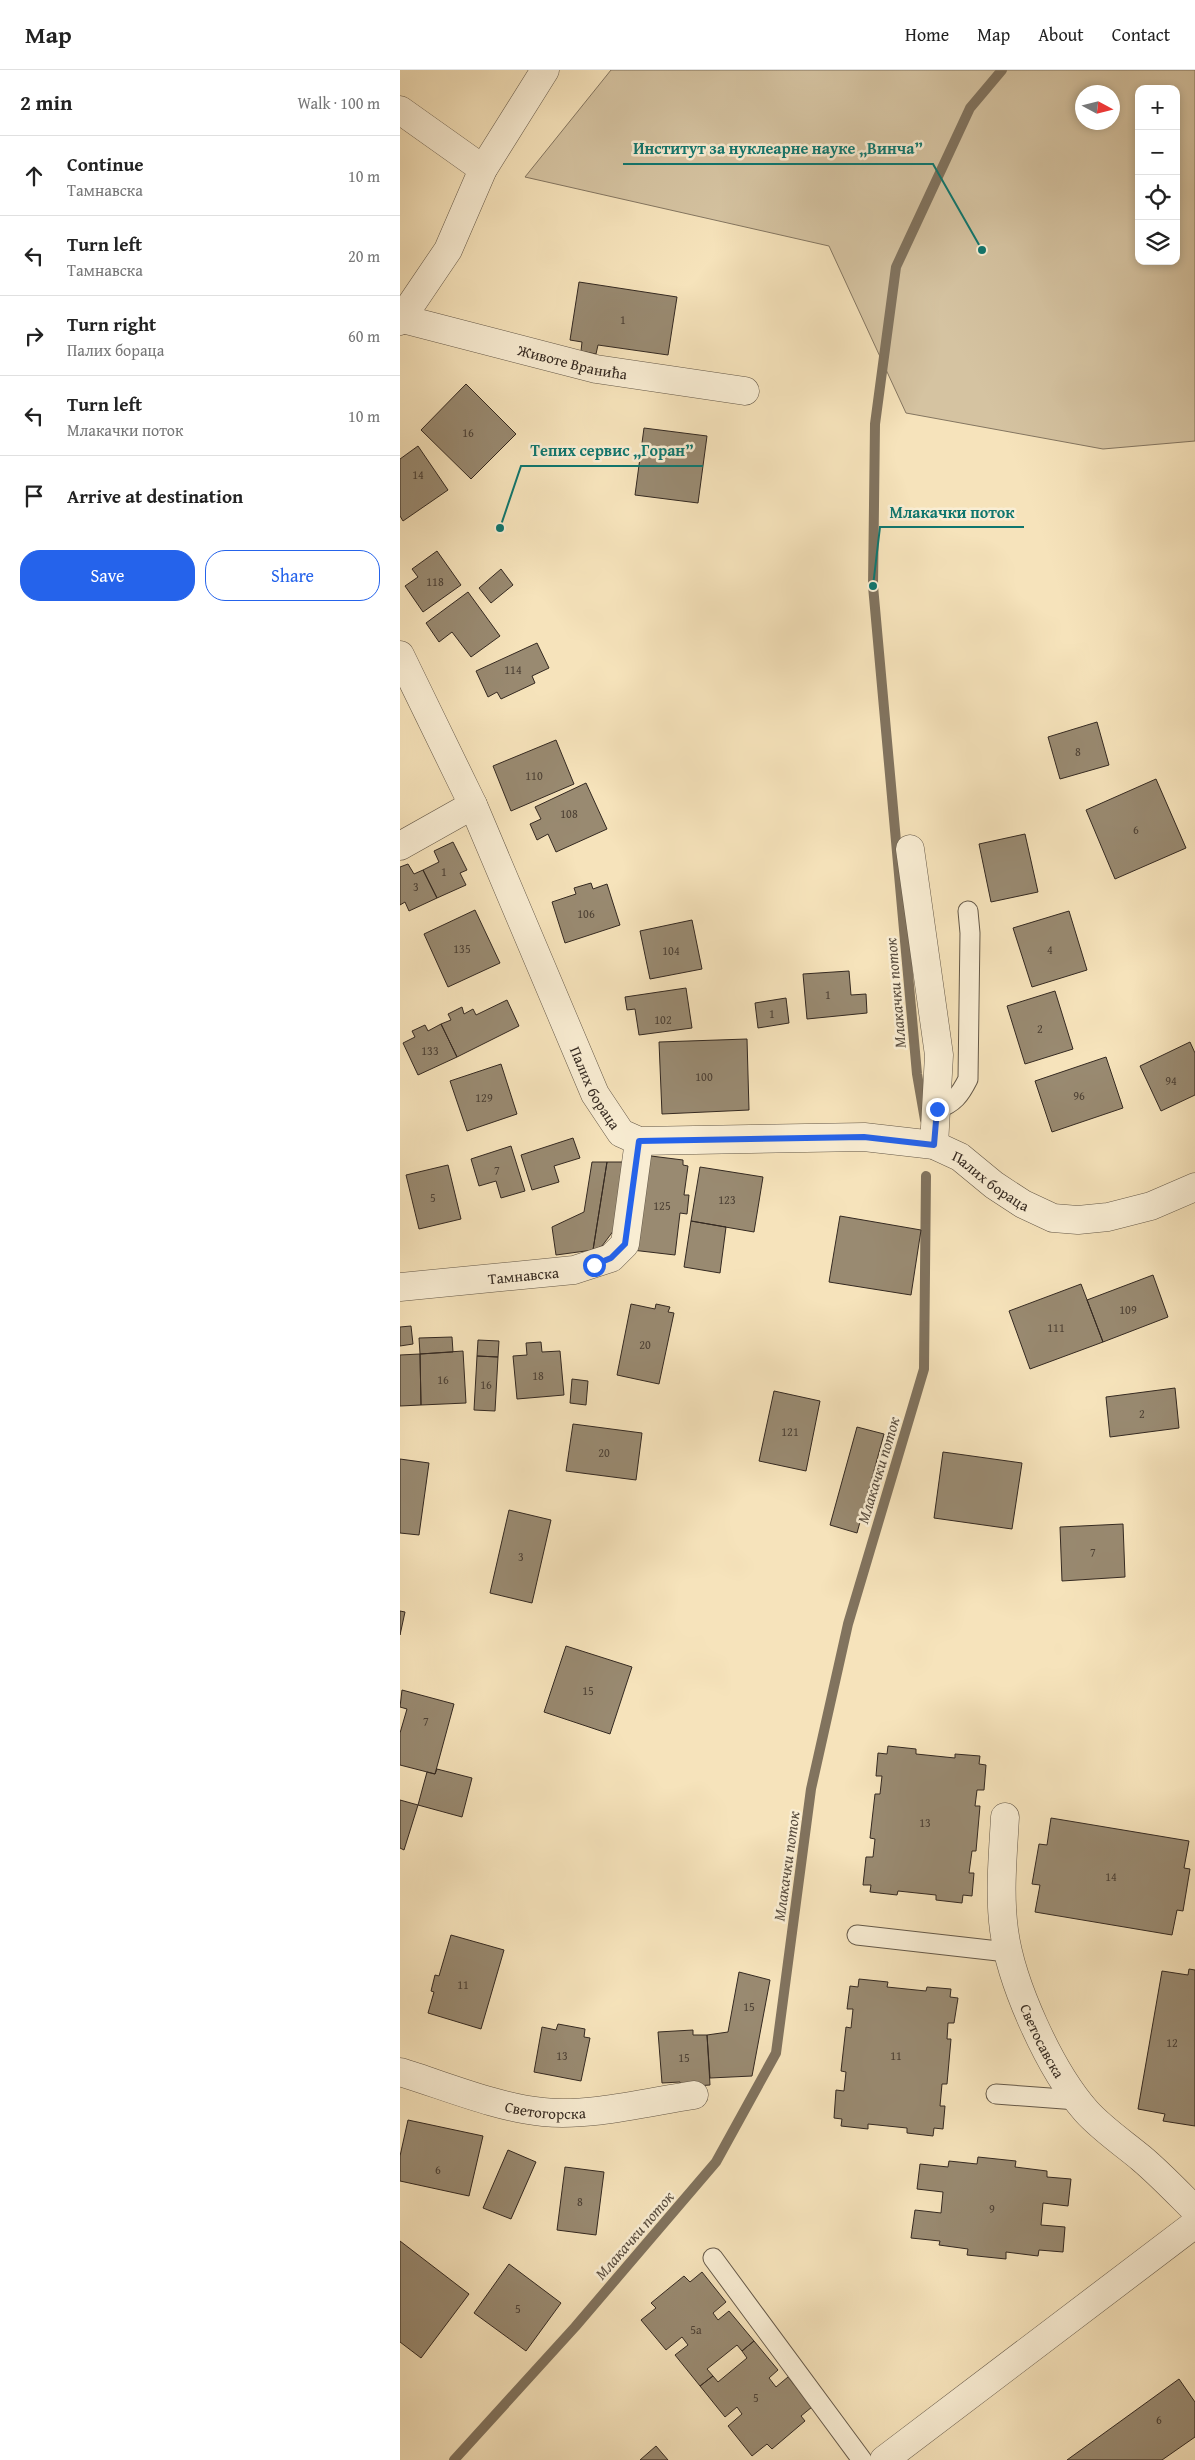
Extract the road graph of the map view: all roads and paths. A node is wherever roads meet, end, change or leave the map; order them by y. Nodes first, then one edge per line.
1 (539, 74) edge
2 (400, 110) edge
3 (483, 170) junction
4 (402, 320) edge
5 (745, 391) dead end
6 (400, 655) edge
7 (473, 805) junction
8 (400, 846) edge
9 (910, 849) dead end
10 (968, 911) dead end
11 (937, 1109) junction
12 (639, 1141) junction
13 (934, 1145) junction
14 (1195, 1187) edge
15 (400, 1288) edge
16 (1004, 1817) dead end
17 (856, 1935) dead end
18 (1008, 1952) junction
19 (400, 2072) edge
20 (996, 2094) dead end
21 (694, 2095) dead end
22 (1077, 2100) junction
23 (1195, 2210) edge
24 (1195, 2224) edge
25 (713, 2258) dead end
26 (862, 2460) edge
27 (884, 2460) edge

1 - 3 street
2 - 3 street
3 - 4 street
4 - 5 street, Животе Вранића
6 - 7 street, Палих бораца
7 - 8 street
7 - 12 street, Палих бораца
9 - 11 street
10 - 11 lane
11 - 13 street
12 - 13 street, Палих бораца
12 - 15 street, Тамнавска
13 - 14 street, Палих бораца
16 - 18 street, Светосавска
17 - 18 lane
18 - 22 street, Светосавска
19 - 21 street, Светогорска
20 - 22 lane
22 - 23 street, Светосавска
24 - 27 street
25 - 26 lane

